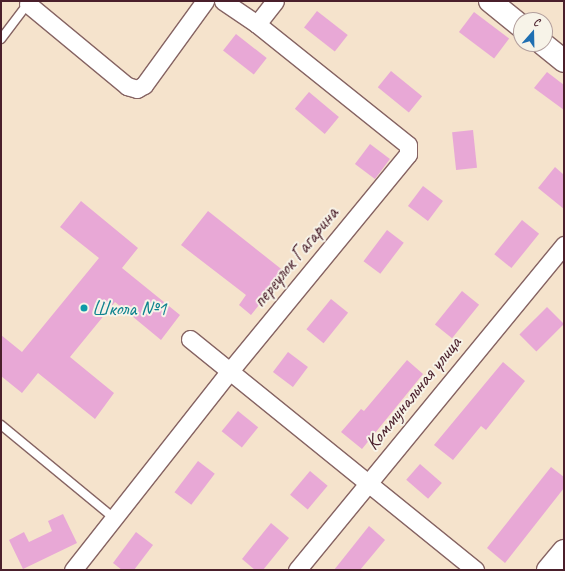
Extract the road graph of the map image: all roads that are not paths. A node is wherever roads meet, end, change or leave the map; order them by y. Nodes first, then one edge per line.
1 (205, 1) edge
2 (223, 1) edge
3 (275, 1) edge
4 (490, 1) edge
5 (29, 2) edge
6 (513, 20) edge
7 (257, 24) junction
8 (1, 39) edge
9 (553, 52) edge
10 (564, 61) edge
11 (564, 245) edge
12 (190, 339) dead end
13 (229, 372) junction
14 (1, 425) edge
15 (368, 483) junction
16 (114, 518) junction
17 (564, 550) edge
18 (73, 570) edge
19 (297, 570) edge
20 (475, 570) edge
21 (548, 570) edge

1 - 5 street
2 - 7 street
3 - 7 street
4 - 6 street
5 - 8 lane
7 - 13 street, переулок Гагарина
9 - 10 street
11 - 15 street, Коммунальная улица
12 - 13 street
13 - 15 street
13 - 16 street, переулок Гагарина
14 - 16 lane
15 - 19 street, Коммунальная улица
15 - 20 street
16 - 18 street, переулок Гагарина
17 - 21 street

